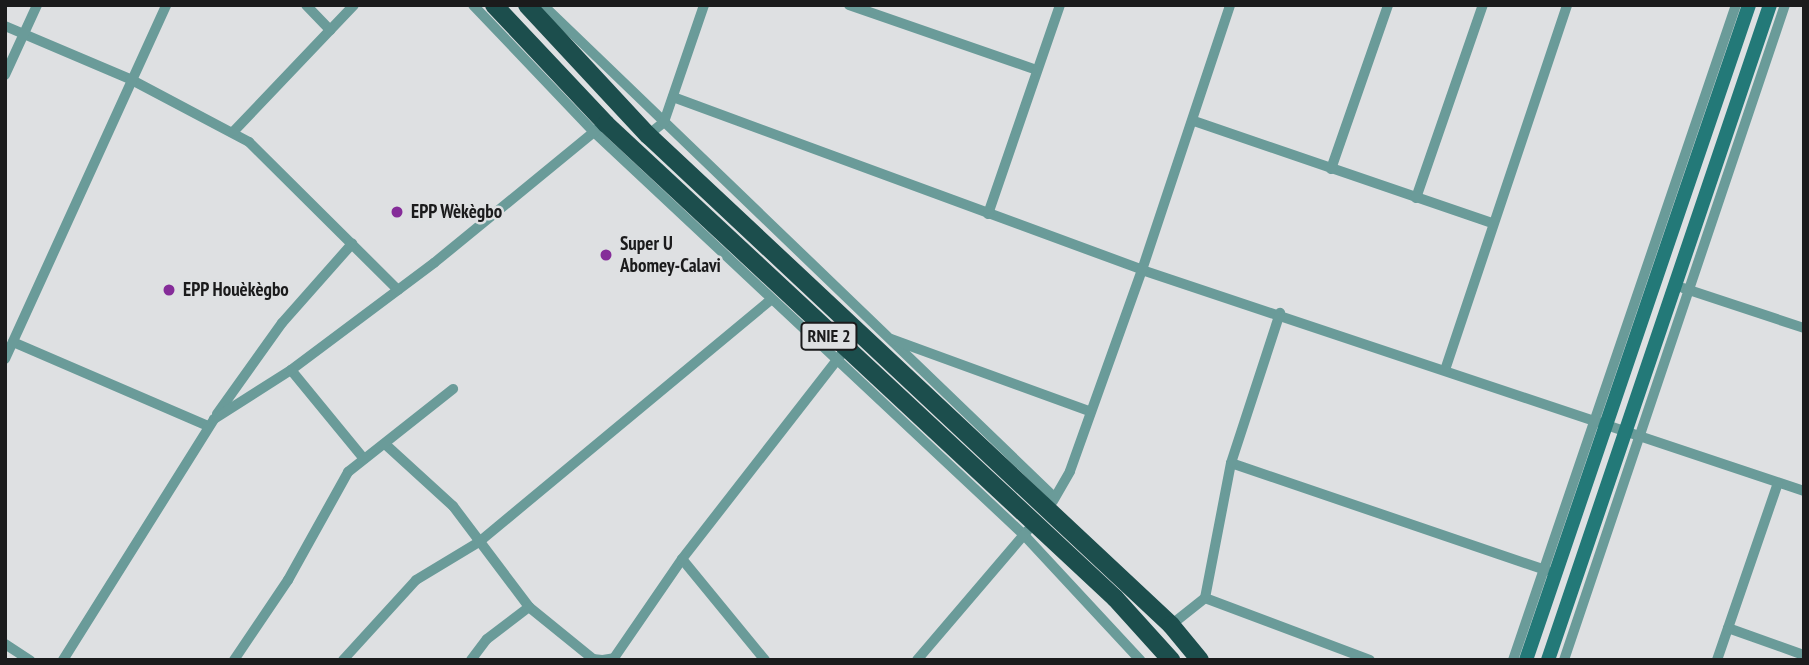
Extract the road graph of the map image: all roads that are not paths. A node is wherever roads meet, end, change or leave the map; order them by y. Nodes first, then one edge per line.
1 (37, 5) edge
2 (166, 5) edge
3 (306, 5) edge
4 (354, 5) edge
5 (473, 5) edge
6 (494, 5) edge
7 (527, 5) edge
8 (704, 5) edge
9 (849, 5) edge
10 (1060, 5) edge
11 (1230, 5) edge
12 (1388, 5) edge
13 (1483, 5) edge
14 (1567, 5) edge
15 (1736, 5) edge
16 (1749, 5) edge
17 (1770, 5) edge
18 (1785, 5) edge
19 (547, 7) edge
20 (866, 8) edge
21 (5, 26) edge
22 (330, 30) junction
23 (24, 34) junction
24 (1037, 70) junction
25 (5, 75) edge
26 (130, 79) junction
27 (673, 97) junction
28 (1194, 121) junction
29 (664, 122) junction
30 (600, 128) junction
31 (234, 131) junction
32 (649, 135) junction
33 (1331, 169) junction
34 (1416, 198) junction
35 (988, 214) junction
36 (1492, 223) junction
37 (352, 244) junction
38 (1142, 270) junction
39 (1682, 288) junction
40 (398, 290) junction
41 (770, 300) junction
42 (1280, 313) junction
43 (1804, 328) edge
44 (885, 337) junction
45 (8, 351) edge
46 (841, 356) junction
47 (291, 370) junction
48 (1445, 370) junction
49 (453, 389) dead end
50 (1089, 411) junction
51 (1602, 421) junction
52 (211, 423) junction
53 (1633, 432) junction
54 (385, 444) junction
55 (364, 459) junction
56 (1231, 463) junction
57 (1778, 483) junction
58 (1804, 491) edge
59 (1050, 506) junction
60 (1029, 529) junction
61 (479, 541) junction
62 (682, 559) junction
63 (1546, 570) junction
64 (1205, 598) junction
65 (529, 607) junction
66 (1171, 625) junction
67 (1728, 628) junction
68 (5, 644) edge
69 (1804, 655) edge
70 (604, 659) edge
71 (30, 660) edge
72 (63, 660) edge
73 (234, 660) edge
74 (343, 660) edge
75 (471, 660) edge
76 (765, 660) edge
77 (917, 660) edge
78 (1140, 660) edge
79 (1171, 660) edge
80 (1200, 660) edge
81 (1370, 660) edge
82 (1513, 660) edge
83 (1526, 660) edge
84 (1548, 660) edge
85 (1564, 660) edge
86 (1717, 660) edge

1 - 23 street
2 - 26 street
3 - 22 street
4 - 22 street
5 - 30 street
6 - 30 highway, RNIE 2 / RNIE 2
7 - 32 highway, RNIE 2 / RNIE 2
8 - 27 street
9 - 20 street
10 - 24 street
11 - 28 street
12 - 33 street
13 - 34 street
14 - 36 street
15 - 51 street
16 - 51 main road
17 - 39 main road
18 - 39 street
19 - 29 street
20 - 24 street
21 - 23 street
22 - 31 street
23 - 25 street
23 - 26 street
24 - 35 street
26 - 31 street
26 - 45 street
27 - 29 street
27 - 35 street
28 - 33 street
28 - 38 street
29 - 32 street
29 - 44 street
30 - 40 street
30 - 41 street
30 - 46 highway, RNIE 2 / RNIE 2
31 - 37 street
32 - 59 highway, RNIE 2 / RNIE 2
33 - 34 street
34 - 36 street
35 - 38 street
36 - 48 street
37 - 40 street
37 - 52 street
38 - 42 street
38 - 50 street
39 - 43 street
39 - 53 main road
40 - 47 street
41 - 46 street
41 - 61 street
42 - 48 street
42 - 56 street
44 - 50 street
44 - 59 street
45 - 52 street
46 - 60 highway, RNIE 2 / RNIE 2
46 - 62 street
47 - 52 street
47 - 55 street
48 - 51 street
49 - 54 street
50 - 59 street
51 - 53 street
51 - 63 street
51 - 83 main road
52 - 72 street
53 - 57 street
53 - 84 main road
53 - 85 street
54 - 55 street
54 - 61 street
55 - 73 street
56 - 63 street
56 - 64 street
57 - 58 street
57 - 67 street
59 - 66 highway, RNIE 2 / RNIE 2
60 - 77 street
60 - 78 street
60 - 79 highway, RNIE 2 / RNIE 2
61 - 65 street
61 - 74 street
62 - 70 street
62 - 76 street
63 - 82 street
64 - 66 street
64 - 81 street
65 - 70 street
65 - 75 street
66 - 80 highway, RNIE 2 / RNIE 2
67 - 69 street
67 - 86 street
68 - 71 street

